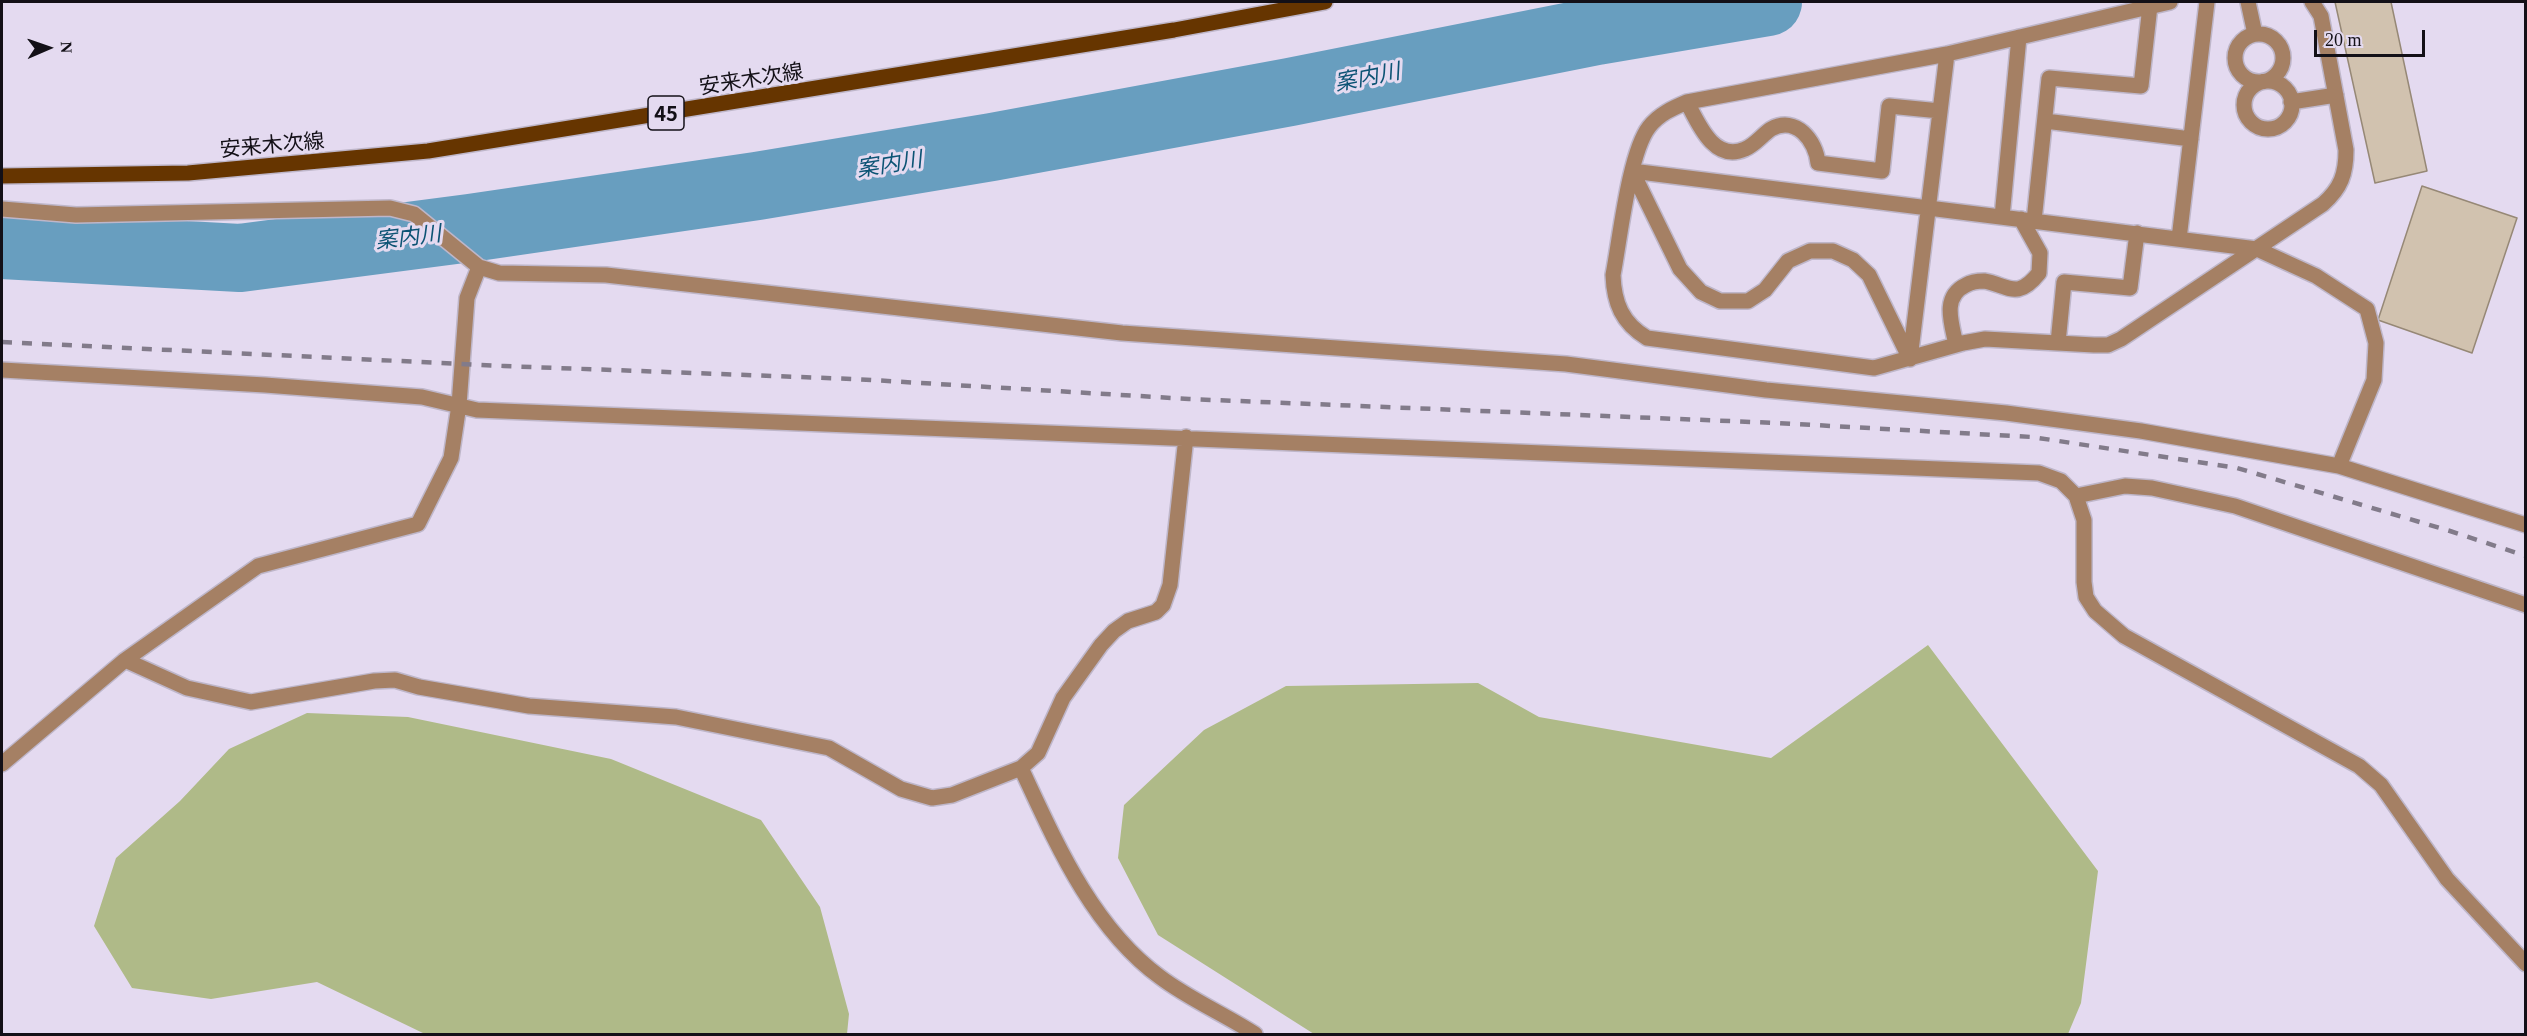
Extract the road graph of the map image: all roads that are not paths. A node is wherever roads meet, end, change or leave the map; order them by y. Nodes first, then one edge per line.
1 (1325, 2) edge
2 (2170, 2) edge
3 (2207, 2) edge
4 (2248, 2) edge
5 (2312, 2) edge
6 (2150, 6) junction
7 (2255, 34) dead end
8 (2019, 37) junction
9 (1947, 54) junction
10 (2336, 95) junction
11 (1688, 102) junction
12 (2291, 102) dead end
13 (1940, 111) junction
14 (2044, 122) junction
15 (2191, 139) junction
16 (1632, 171) junction
17 (2, 176) edge
18 (1928, 208) junction
19 (2, 209) edge
20 (2002, 217) junction
21 (2027, 220) junction
22 (2137, 233) junction
23 (2179, 238) junction
24 (2257, 249) junction
25 (475, 264) junction
26 (2058, 343) junction
27 (1956, 345) junction
28 (1911, 359) junction
29 (2, 370) edge
30 (459, 405) junction
31 (1186, 437) junction
32 (2339, 466) junction
33 (2076, 496) junction
34 (2526, 525) edge
35 (2526, 605) edge
36 (125, 660) junction
37 (2, 764) edge
38 (1021, 768) junction
39 (2526, 964) edge
40 (1255, 1035) edge

1 - 17 main road, 安来木次線 / 45
2 - 6 street
3 - 15 street
4 - 7 street
5 - 10 street
6 - 8 street
6 - 14 street
8 - 9 street
8 - 20 street
9 - 11 street
9 - 13 street
10 - 12 street
10 - 24 street
11 - 13 street
11 - 16 street
13 - 18 street
14 - 15 street
14 - 21 street
15 - 23 street
16 - 18 street
16 - 28 street
16 - 28 street
18 - 20 street
18 - 28 street
19 - 25 street
20 - 21 street
21 - 22 street
21 - 27 street
22 - 23 street
22 - 26 street
23 - 24 street
24 - 26 street
24 - 32 street
25 - 30 street
25 - 32 street
26 - 27 street
27 - 28 street
29 - 30 street
30 - 31 street
30 - 36 street
31 - 33 street
31 - 38 street
32 - 34 street
33 - 35 street
33 - 39 street
36 - 37 street
36 - 38 street
38 - 40 street

